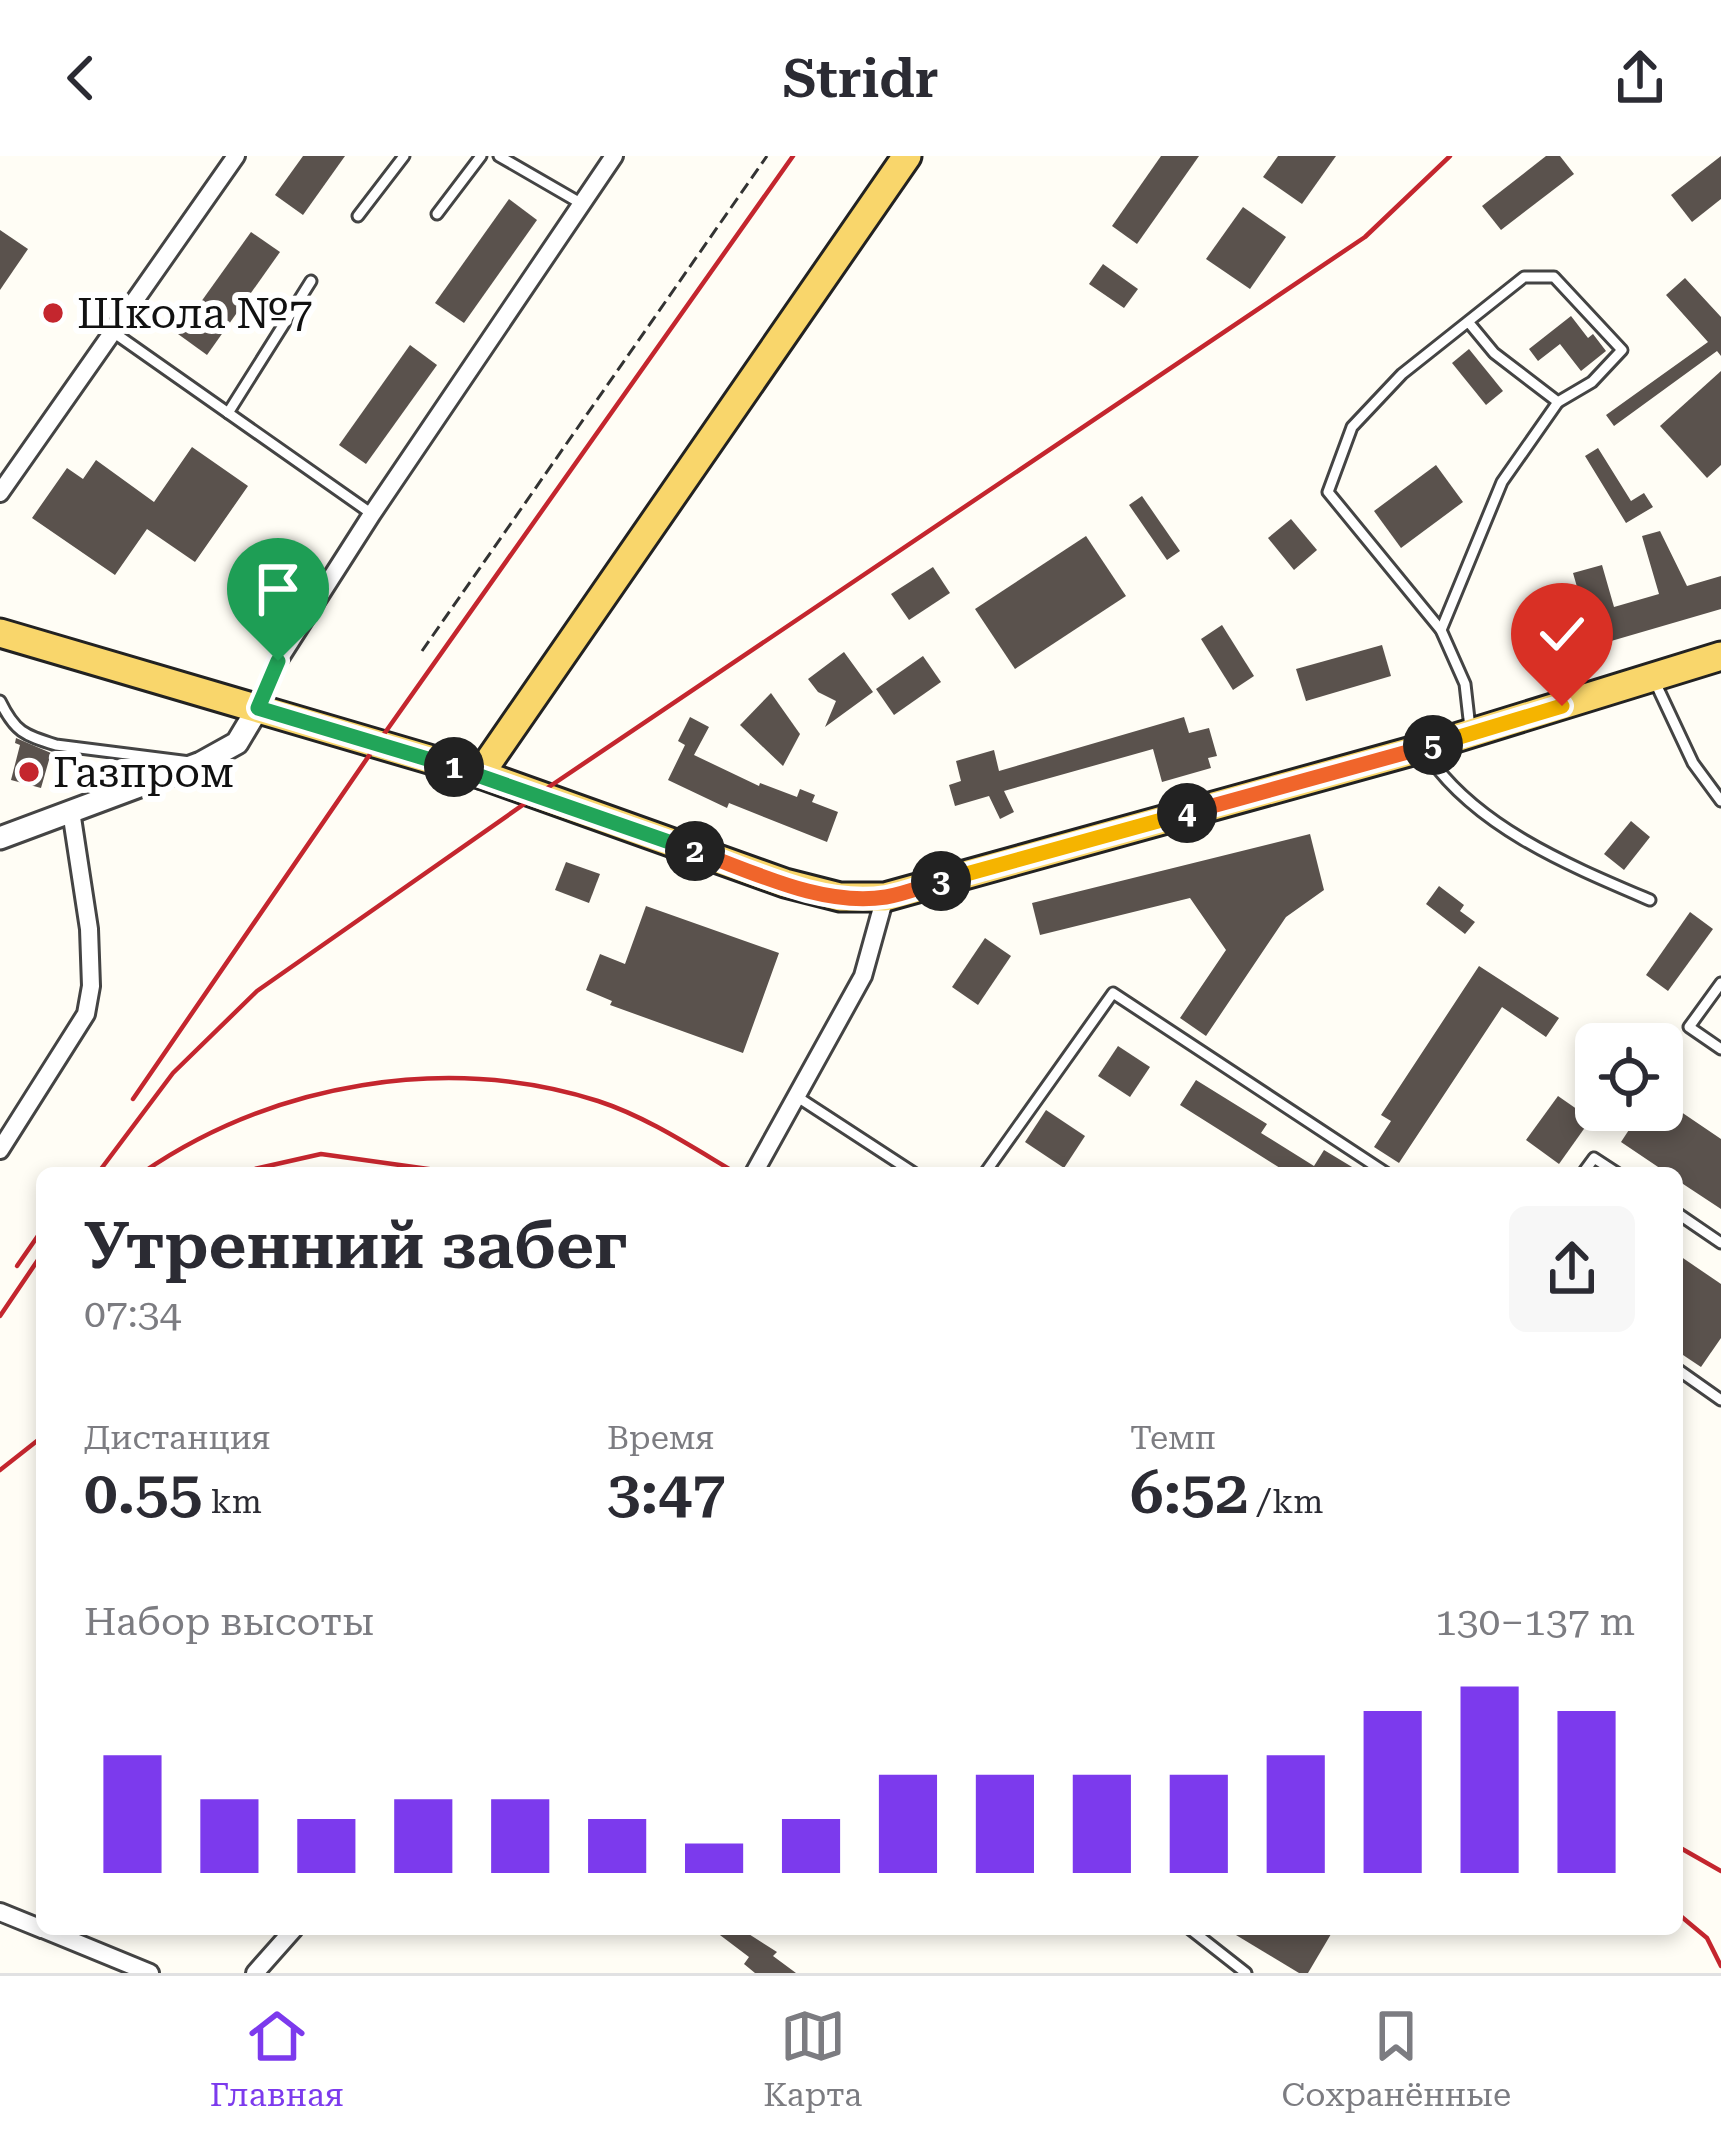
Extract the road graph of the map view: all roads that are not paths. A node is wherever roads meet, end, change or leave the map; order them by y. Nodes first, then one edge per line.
1 (236, 156) edge
2 (404, 156) edge
3 (481, 156) edge
4 (499, 156) edge
5 (614, 156) edge
6 (907, 156) edge
7 (582, 204) junction
8 (437, 214) dead end
9 (358, 216) dead end
10 (311, 280) dead end
11 (1470, 324) junction
12 (113, 332) junction
13 (1558, 402) junction
14 (228, 413) junction
15 (0, 493) edge
16 (372, 514) junction
17 (1441, 630) junction
18 (0, 633) edge
19 (1721, 656) edge
20 (1653, 677) junction
21 (0, 701) edge
22 (258, 708) junction
23 (1471, 734) junction
24 (1423, 748) junction
25 (201, 763) junction
26 (480, 774) junction
27 (1721, 801) edge
28 (71, 812) junction
29 (0, 838) edge
30 (885, 897) junction
31 (1650, 900) dead end
32 (1721, 982) edge
33 (1721, 1049) edge
34 (796, 1096) junction
35 (0, 1150) edge
36 (757, 1167) edge
37 (905, 1167) edge
38 (989, 1167) edge
39 (1377, 1167) edge
40 (1683, 1218) edge
41 (1721, 1243) edge
42 (1683, 1373) edge
43 (1721, 1400) edge
44 (0, 1912) edge
45 (36, 1927) edge
46 (57, 1935) edge
47 (289, 1935) edge
48 (1198, 1935) edge
49 (150, 1973) edge
50 (255, 1973) edge
51 (1246, 1973) edge

1 - 12 street
2 - 9 lane
3 - 8 lane
4 - 7 lane
5 - 7 street
6 - 26 main road
7 - 16 street
10 - 14 lane
11 - 13 lane
11 - 13 lane
11 - 17 lane
12 - 14 lane
12 - 15 street
13 - 17 lane
14 - 16 lane
16 - 22 street
17 - 23 lane
18 - 22 main road
19 - 20 main road
20 - 23 main road
20 - 27 lane
21 - 25 lane
22 - 25 street
22 - 26 main road
23 - 24 main road
24 - 30 main road
24 - 31 lane
25 - 28 street
26 - 30 main road
28 - 29 street
28 - 35 street
30 - 34 street
32 - 33 lane
34 - 36 street
34 - 37 lane
38 - 39 lane
40 - 41 lane
42 - 43 lane
44 - 45 street
46 - 49 street
47 - 50 street
48 - 51 lane

